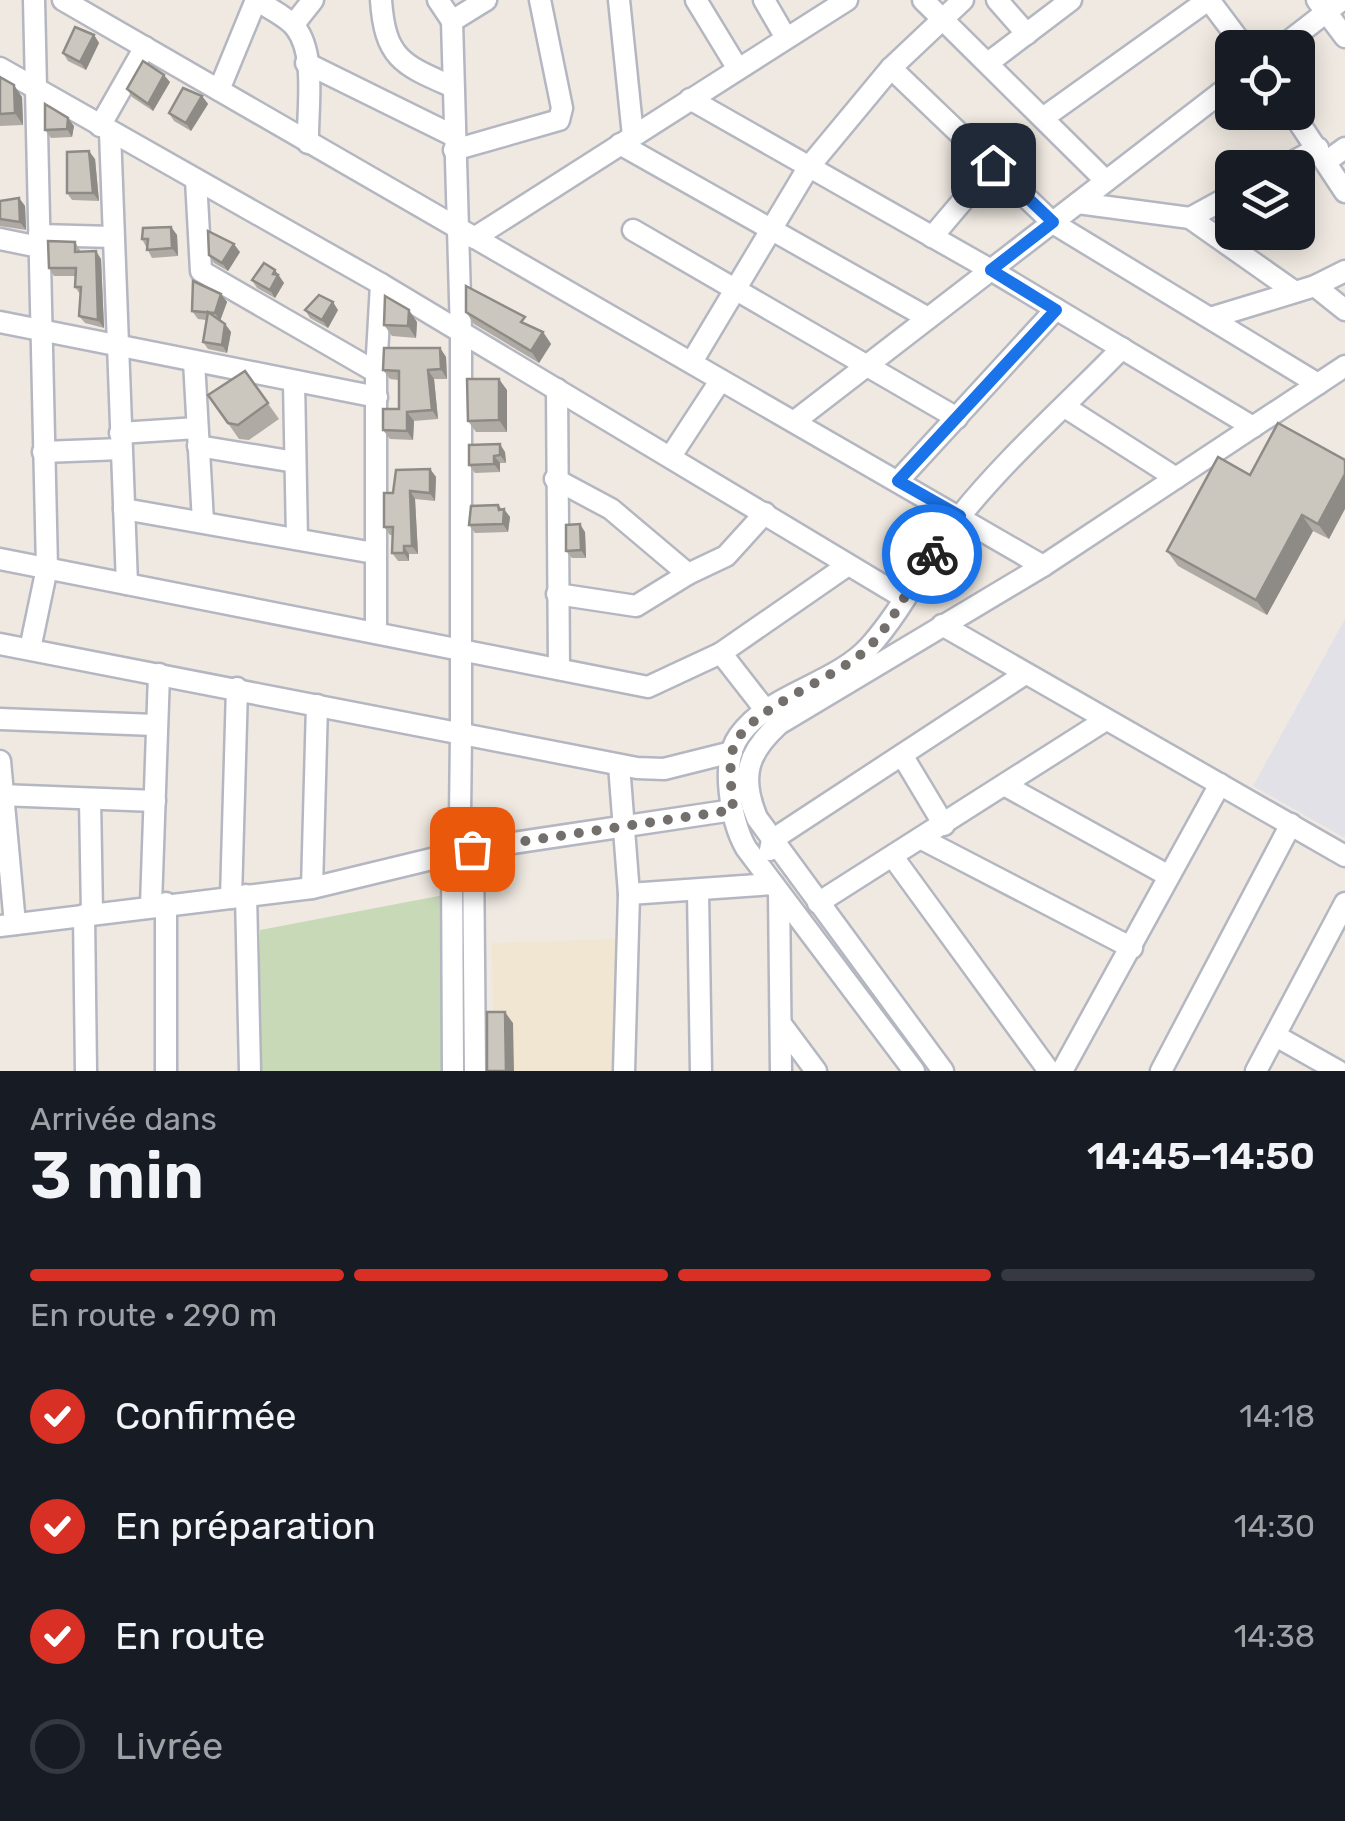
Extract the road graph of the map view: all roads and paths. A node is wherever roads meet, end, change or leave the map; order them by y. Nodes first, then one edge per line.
1 (34, 0) edge
2 (63, 0) edge
3 (256, 0) edge
4 (312, 0) edge
5 (381, 0) edge
6 (438, 0) edge
7 (486, 0) edge
8 (540, 0) edge
9 (619, 0) edge
10 (696, 0) edge
11 (764, 0) edge
12 (923, 0) edge
13 (963, 0) edge
14 (998, 0) edge
15 (1072, 0) edge
16 (1209, 0) edge
17 (842, 1) edge
18 (1328, 4) edge
19 (942, 18) junction
20 (452, 21) junction
21 (294, 24) junction
22 (1231, 30) edge
23 (1300, 30) edge
24 (1027, 34) junction
25 (1345, 37) edge
26 (786, 38) junction
27 (145, 47) junction
28 (306, 63) junction
29 (988, 63) junction
30 (0, 68) edge
31 (892, 68) junction
32 (738, 69) junction
33 (35, 87) junction
34 (453, 87) junction
35 (220, 90) junction
36 (1215, 97) edge
37 (690, 99) junction
38 (1043, 118) junction
39 (105, 129) junction
40 (1305, 130) edge
41 (627, 140) junction
42 (308, 143) junction
43 (454, 143) junction
44 (1345, 148) edge
45 (1322, 154) junction
46 (1315, 156) edge
47 (993, 165) junction
48 (808, 168) junction
49 (196, 180) junction
50 (1106, 182) junction
51 (1345, 192) edge
52 (1078, 203) junction
53 (1215, 204) edge
54 (1190, 218) junction
55 (1053, 222) junction
56 (770, 226) junction
57 (633, 230) dead end
58 (466, 232) junction
59 (113, 237) junction
60 (932, 237) junction
61 (0, 239) edge
62 (39, 241) junction
63 (991, 270) junction
64 (1345, 271) edge
65 (381, 284) junction
66 (1305, 289) junction
67 (734, 291) junction
68 (1056, 310) junction
69 (1345, 310) edge
70 (928, 318) junction
71 (1210, 318) junction
72 (0, 322) edge
73 (38, 330) junction
74 (461, 333) junction
75 (116, 345) junction
76 (1122, 348) junction
77 (692, 360) junction
78 (194, 361) junction
79 (868, 365) junction
80 (1345, 366) edge
81 (376, 372) junction
82 (720, 381) junction
83 (294, 382) junction
84 (1318, 384) junction
85 (557, 389) junction
86 (377, 397) junction
87 (1066, 407) junction
88 (957, 418) junction
89 (794, 421) junction
90 (1253, 427) junction
91 (198, 437) junction
92 (121, 441) junction
93 (43, 452) junction
94 (671, 456) junction
95 (295, 462) junction
96 (1176, 478) junction
97 (556, 480) junction
98 (898, 481) junction
99 (124, 508) junction
100 (766, 513) junction
101 (960, 516) junction
102 (202, 522) junction
103 (297, 540) junction
104 (374, 553) junction
105 (0, 558) edge
106 (848, 565) junction
107 (1044, 566) junction
108 (47, 568) junction
109 (688, 574) junction
110 (127, 584) junction
111 (557, 594) junction
112 (904, 598) junction
113 (942, 625) junction
114 (376, 632) junction
115 (0, 644) edge
116 (459, 648) junction
117 (30, 649) junction
118 (721, 652) junction
119 (558, 670) junction
120 (159, 674) junction
121 (1025, 674) junction
122 (237, 688) junction
123 (317, 705) junction
124 (767, 712) junction
125 (0, 718) edge
126 (1104, 721) junction
127 (155, 725) junction
128 (461, 734) junction
129 (732, 752) junction
130 (902, 755) junction
131 (0, 761) edge
132 (619, 765) junction
133 (1220, 784) junction
134 (1006, 786) junction
135 (2, 796) edge
136 (90, 798) junction
137 (154, 801) junction
138 (733, 810) junction
139 (626, 823) junction
140 (1291, 824) junction
141 (944, 825) junction
142 (922, 839) junction
143 (772, 840) junction
144 (462, 851) junction
145 (893, 856) junction
146 (1345, 856) edge
147 (1169, 876) junction
148 (772, 883) junction
149 (312, 888) junction
150 (698, 892) junction
151 (629, 894) junction
152 (238, 896) junction
153 (818, 903) junction
154 (1345, 903) edge
155 (158, 904) junction
156 (88, 914) junction
157 (8, 925) edge
158 (1132, 948) junction
159 (781, 1024) junction
160 (1276, 1036) junction
161 (86, 1071) edge
162 (166, 1071) edge
163 (250, 1071) edge
164 (453, 1071) edge
165 (475, 1071) edge
166 (624, 1071) edge
167 (701, 1071) edge
168 (781, 1071) edge
169 (816, 1071) edge
170 (914, 1071) edge
171 (943, 1071) edge
172 (1049, 1071) edge
173 (1062, 1071) edge
174 (1160, 1071) edge
175 (1256, 1071) edge
176 (1338, 1071) edge

1 - 33 street
2 - 27 street
3 - 21 street
3 - 35 street
4 - 21 street
5 - 34 street
6 - 20 street
7 - 20 street
8 - 43 street
9 - 41 street
10 - 32 street
11 - 26 street
12 - 19 street
13 - 19 street
14 - 24 street
15 - 24 street
16 - 22 street
16 - 38 street
17 - 26 street
18 - 23 street
18 - 25 street
19 - 29 street
19 - 31 street
20 - 34 street
21 - 28 street
24 - 29 street
26 - 32 street
27 - 35 street
27 - 39 street
28 - 42 street
28 - 43 street
29 - 38 street
30 - 33 street
31 - 47 street
31 - 48 street
32 - 37 street
33 - 39 street
33 - 62 street
34 - 43 street
35 - 42 street
36 - 50 street
37 - 41 street
37 - 48 street
38 - 50 street
39 - 49 street
39 - 59 street
40 - 45 street
41 - 56 street
41 - 58 street
42 - 58 street
43 - 58 street
44 - 45 street
45 - 46 street
45 - 51 street
47 - 55 street
47 - 60 street
48 - 56 street
48 - 60 street
49 - 65 street
49 - 81 street
50 - 52 street
52 - 54 street
52 - 55 street
53 - 54 street
54 - 66 street
55 - 63 street
55 - 71 street
56 - 67 street
56 - 70 street
57 - 67 street
58 - 74 street
58 - 77 street
59 - 62 street
59 - 75 street
60 - 63 street
61 - 62 street
62 - 73 street
63 - 68 street
63 - 70 street
64 - 66 street
65 - 74 street
65 - 81 street
66 - 69 street
66 - 71 street
67 - 77 street
67 - 79 street
68 - 76 street
68 - 88 street
70 - 79 street
71 - 84 street
72 - 73 street
73 - 75 street
73 - 93 street
74 - 85 street
74 - 116 street
75 - 78 street
75 - 92 street
76 - 87 street
76 - 90 street
77 - 82 street
78 - 83 street
78 - 91 street
79 - 88 street
79 - 89 street
80 - 84 street
81 - 86 street
82 - 89 street
82 - 94 street
83 - 86 street
83 - 95 street
84 - 90 street
85 - 94 street
85 - 97 street
86 - 104 street
87 - 96 street
87 - 101 street
88 - 98 street
89 - 98 street
90 - 96 street
91 - 92 street
91 - 95 street
91 - 102 street
92 - 93 street
92 - 99 street
93 - 108 street
94 - 100 street
95 - 103 street
96 - 107 street
97 - 109 street
97 - 111 street
98 - 101 street
99 - 102 street
99 - 110 street
100 - 106 street
100 - 109 street
101 - 107 street
101 - 112 street
102 - 103 street
103 - 104 street
104 - 114 street
105 - 108 street
106 - 112 street
106 - 118 street
107 - 113 street
108 - 110 street
108 - 117 street
109 - 111 street
110 - 114 street
111 - 119 street
112 - 124 street
113 - 121 street
113 - 143 street
114 - 116 street
115 - 117 street
116 - 119 street
116 - 128 street
117 - 120 street
118 - 119 street
118 - 124 street
120 - 122 street
120 - 127 street
121 - 126 street
121 - 130 street
122 - 123 street
122 - 152 street
123 - 128 street
123 - 149 street
124 - 129 street
125 - 127 street
126 - 133 street
126 - 134 street
127 - 137 street
128 - 132 street
128 - 144 street
129 - 132 street
129 - 138 street
130 - 141 street
130 - 143 street
131 - 135 street
132 - 139 street
133 - 140 street
133 - 147 street
134 - 141 street
134 - 147 street
135 - 136 street
135 - 157 street
136 - 137 street
136 - 156 street
137 - 155 street
138 - 139 street
138 - 148 street
139 - 144 street
139 - 151 street
140 - 146 street
140 - 174 street
141 - 142 street
142 - 145 street
142 - 158 street
143 - 148 street
143 - 153 street
144 - 149 street
144 - 164 street
144 - 165 street
145 - 153 street
145 - 172 street
147 - 158 street
148 - 150 street
148 - 159 street
148 - 170 street
149 - 152 street
150 - 151 street
150 - 167 street
151 - 166 street
152 - 155 street
152 - 163 street
153 - 171 street
154 - 160 street
155 - 156 street
155 - 162 street
156 - 157 street
156 - 161 street
158 - 173 street
159 - 168 street
159 - 169 street
160 - 175 street
160 - 176 street

